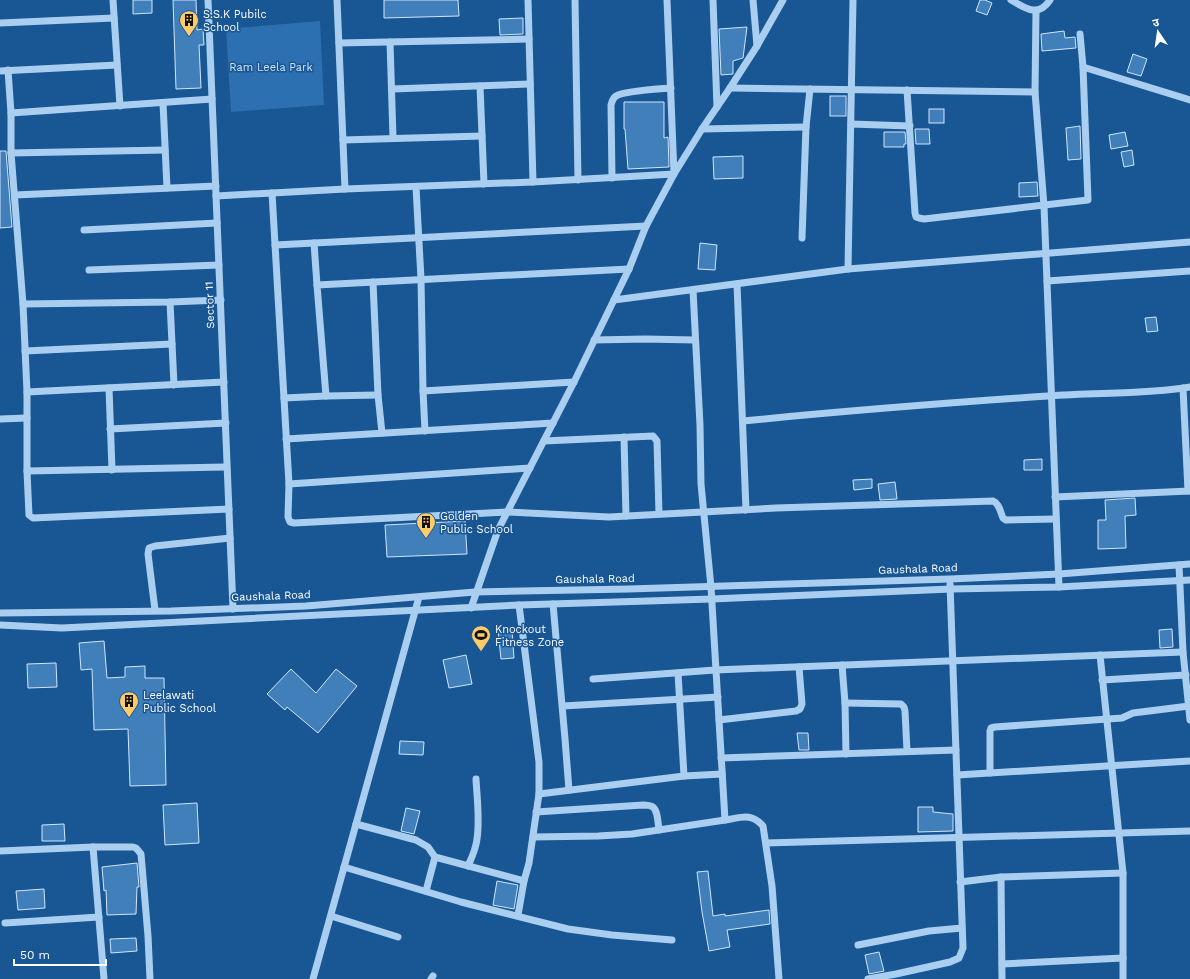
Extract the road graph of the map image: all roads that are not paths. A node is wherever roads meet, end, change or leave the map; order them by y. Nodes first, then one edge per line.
1 (113, 0) edge
2 (208, 0) edge
3 (336, 0) edge
4 (528, 0) edge
5 (575, 0) edge
6 (667, 0) edge
7 (713, 0) edge
8 (753, 0) edge
9 (783, 0) edge
10 (853, 0) edge
11 (1011, 0) edge
12 (1050, 0) edge
13 (1036, 10) junction
14 (114, 18) junction
15 (0, 23) edge
16 (1080, 34) dead end
17 (529, 39) junction
18 (390, 42) junction
19 (339, 43) junction
20 (757, 46) junction
21 (117, 65) junction
22 (1083, 67) junction
23 (4, 70) edge
24 (530, 84) junction
25 (480, 86) junction
26 (671, 88) junction
27 (730, 88) junction
28 (392, 89) junction
29 (810, 89) junction
30 (851, 90) junction
31 (907, 90) junction
32 (1035, 92) junction
33 (212, 99) junction
34 (1190, 100) edge
35 (163, 103) junction
36 (120, 106) junction
37 (717, 107) junction
38 (11, 113) junction
39 (851, 124) junction
40 (910, 126) junction
41 (806, 127) junction
42 (702, 129) junction
43 (482, 136) junction
44 (393, 138) junction
45 (343, 140) junction
46 (165, 150) junction
47 (11, 153) junction
48 (674, 174) junction
49 (612, 178) junction
50 (578, 180) junction
51 (533, 182) junction
52 (484, 184) junction
53 (216, 186) junction
54 (416, 186) junction
55 (167, 188) junction
56 (345, 189) junction
57 (272, 193) junction
58 (14, 195) junction
59 (216, 196) junction
60 (1044, 206) junction
61 (217, 223) junction
62 (646, 226) junction
63 (84, 230) dead end
64 (418, 238) junction
65 (802, 238) dead end
66 (1190, 242) edge
67 (314, 243) junction
68 (275, 245) junction
69 (1046, 254) junction
70 (219, 265) junction
71 (629, 269) junction
72 (89, 270) dead end
73 (848, 270) junction
74 (1190, 271) edge
75 (421, 279) junction
76 (1047, 281) junction
77 (373, 282) junction
78 (737, 284) junction
79 (317, 285) junction
80 (693, 290) junction
81 (220, 300) junction
82 (614, 300) junction
83 (170, 302) junction
84 (23, 304) junction
85 (594, 340) junction
86 (695, 340) junction
87 (172, 344) junction
88 (25, 351) junction
89 (224, 382) junction
90 (574, 382) junction
91 (174, 385) junction
92 (109, 388) junction
93 (1186, 388) edge
94 (423, 391) junction
95 (26, 392) junction
96 (378, 395) junction
97 (1051, 395) junction
98 (326, 396) junction
99 (284, 398) junction
100 (0, 418) edge
101 (27, 418) junction
102 (742, 421) junction
103 (226, 423) junction
104 (553, 423) junction
105 (110, 429) junction
106 (425, 431) junction
107 (382, 434) junction
108 (624, 437) junction
109 (286, 439) junction
110 (544, 441) junction
111 (224, 466) dead end
112 (530, 468) junction
113 (112, 470) junction
114 (27, 472) junction
115 (289, 484) junction
116 (1189, 491) edge
117 (1055, 497) junction
118 (229, 509) junction
119 (746, 510) junction
120 (507, 512) junction
121 (704, 512) junction
122 (659, 514) junction
123 (626, 516) junction
124 (1056, 519) junction
125 (230, 538) junction
126 (1190, 564) edge
127 (1179, 565) junction
128 (1059, 574) junction
129 (950, 579) junction
130 (1190, 580) edge
131 (1179, 581) junction
132 (711, 587) junction
133 (1059, 587) junction
134 (951, 589) junction
135 (475, 592) junction
136 (419, 597) junction
137 (712, 599) junction
138 (553, 604) junction
139 (520, 605) junction
140 (470, 608) junction
141 (233, 609) junction
142 (155, 610) junction
143 (415, 610) junction
144 (0, 613) edge
145 (0, 625) edge
146 (1183, 652) junction
147 (1100, 655) junction
148 (954, 660) junction
149 (842, 665) junction
150 (799, 667) junction
151 (715, 670) junction
152 (678, 673) junction
153 (1186, 675) junction
154 (593, 679) dead end
155 (1102, 680) junction
156 (718, 697) junction
157 (679, 699) junction
158 (845, 703) junction
159 (563, 706) junction
160 (1189, 706) junction
161 (719, 720) junction
162 (1107, 720) junction
163 (1190, 720) edge
164 (956, 750) junction
165 (907, 751) junction
166 (846, 754) junction
167 (721, 758) junction
168 (1190, 761) edge
169 (1111, 765) junction
170 (990, 773) junction
171 (722, 774) junction
172 (957, 775) junction
173 (684, 776) junction
174 (476, 779) dead end
175 (569, 790) junction
176 (539, 794) junction
177 (536, 812) junction
178 (724, 820) junction
179 (356, 824) junction
180 (659, 830) junction
181 (1190, 830) edge
182 (1119, 832) junction
183 (959, 836) junction
184 (533, 837) junction
185 (766, 843) junction
186 (93, 847) junction
187 (0, 851) edge
188 (435, 857) junction
189 (468, 866) junction
190 (344, 867) junction
191 (1123, 873) junction
192 (1001, 877) junction
193 (524, 881) junction
194 (960, 882) junction
195 (426, 891) junction
196 (518, 915) junction
197 (331, 916) junction
198 (99, 917) junction
199 (5, 922) dead end
200 (962, 928) junction
201 (398, 937) dead end
202 (672, 940) dead end
203 (858, 945) dead end
204 (1123, 958) junction
205 (1002, 964) junction
206 (104, 979) edge
207 (150, 979) edge
208 (313, 979) edge
209 (779, 979) edge
210 (868, 979) edge
211 (1002, 979) edge
212 (1123, 979) edge

1 - 14 street
2 - 33 street, Sector 11
3 - 19 street
4 - 17 street
5 - 50 street
6 - 26 street
7 - 37 street
8 - 20 street
9 - 20 street
10 - 30 street
11 - 13 street
12 - 13 street
13 - 32 street
14 - 15 street
14 - 21 street
16 - 22 street
17 - 18 street
17 - 24 street
18 - 19 street
18 - 28 street
19 - 45 street
20 - 27 street
21 - 23 street
21 - 36 street
22 - 34 street
22 - 60 street
23 - 38 street
24 - 25 street
24 - 51 street
25 - 28 street
25 - 43 street
26 - 48 street
26 - 49 street
27 - 29 street
27 - 37 street
28 - 44 street
29 - 30 street
29 - 41 street
30 - 31 street
30 - 39 street
31 - 32 street
31 - 40 street
32 - 60 street
33 - 35 street
33 - 53 street, Sector 11
35 - 36 street
35 - 46 street
36 - 38 street
37 - 42 street
38 - 47 street
39 - 40 street
39 - 73 street
40 - 60 street
41 - 42 street
41 - 65 street
42 - 48 street
43 - 44 street
43 - 52 street
44 - 45 street
45 - 56 street
46 - 47 street
46 - 55 street
47 - 58 street
48 - 49 street
48 - 62 street
49 - 50 street
50 - 51 street
51 - 52 street
52 - 54 street
53 - 55 street
53 - 59 street, Sector 11
54 - 56 street
54 - 64 street
55 - 58 street
56 - 57 street
57 - 59 street
57 - 68 street
58 - 84 street
59 - 61 street, Sector 11
60 - 69 street
61 - 63 street
61 - 70 street, Sector 11
62 - 64 street
62 - 71 street
64 - 67 street
64 - 75 street
66 - 69 street
67 - 68 street
67 - 79 street
68 - 99 street
69 - 73 street
69 - 76 street
70 - 72 street
70 - 81 street, Sector 11
71 - 75 street
71 - 82 street
73 - 78 street
74 - 76 street
75 - 77 street
75 - 94 street
76 - 97 street
77 - 79 street
77 - 96 street
78 - 80 street
78 - 102 street
79 - 98 street
80 - 82 street
80 - 86 street
81 - 83 street
81 - 89 street, Sector 11
82 - 85 street
83 - 84 street
83 - 87 street
84 - 88 street
85 - 86 street
85 - 90 street
86 - 121 street
87 - 88 street
87 - 91 street
88 - 95 street
89 - 91 street
89 - 103 street, Sector 11
90 - 94 street
90 - 104 street
91 - 92 street
92 - 95 street
92 - 105 street
93 - 97 street
93 - 116 street
94 - 106 street
95 - 101 street
96 - 98 street
96 - 107 street
97 - 102 street
97 - 117 street
98 - 99 street
99 - 109 street
100 - 101 street
101 - 114 street
102 - 119 street
103 - 105 street
103 - 118 street, Sector 11
104 - 106 street
104 - 110 street
105 - 113 street
106 - 107 street
107 - 109 street
108 - 110 street
108 - 122 street
108 - 123 street
109 - 115 street
110 - 112 street
111 - 113 street
112 - 115 street
112 - 120 street
113 - 114 street
114 - 118 street
115 - 120 street
116 - 117 street
117 - 124 street
118 - 125 street, Sector 11
119 - 121 street
119 - 124 street
120 - 123 street
120 - 135 street
121 - 122 street
121 - 132 street
122 - 123 street
124 - 128 street
125 - 141 street, Sector 11
125 - 142 street
126 - 127 street, Gaushala Road
127 - 128 street, Gaushala Road
127 - 131 street
128 - 129 street, Gaushala Road
128 - 133 street
129 - 132 street, Gaushala Road
129 - 134 street
130 - 131 street, Gaushala Road
131 - 133 street, Gaushala Road
131 - 146 street
132 - 135 street, Gaushala Road
132 - 137 street
133 - 134 street, Gaushala Road
134 - 137 street, Gaushala Road
134 - 148 street
135 - 136 street, Gaushala Road
135 - 140 street
136 - 141 street, Gaushala Road
136 - 143 street
137 - 138 street, Gaushala Road
137 - 151 street
138 - 139 street, Gaushala Road
138 - 159 street
139 - 140 street, Gaushala Road
139 - 176 street
140 - 143 street, Gaushala Road
141 - 142 street, Gaushala Road
142 - 144 street, Gaushala Road
143 - 145 street, Gaushala Road
143 - 179 street
146 - 147 street
146 - 153 street
147 - 148 street
147 - 155 street
148 - 149 street
148 - 164 street
149 - 150 street
149 - 158 street
150 - 151 street
150 - 161 street
151 - 152 street
151 - 156 street
152 - 154 street
152 - 157 street
153 - 155 street
153 - 160 street
155 - 162 street
156 - 157 street
156 - 161 street
157 - 159 street
157 - 173 street
158 - 165 street
158 - 166 street
159 - 175 street
160 - 162 street
160 - 163 street
161 - 167 street
162 - 169 street
162 - 170 street
164 - 165 street
164 - 172 street
165 - 166 street
166 - 167 street
167 - 171 street
168 - 169 street
169 - 170 street
169 - 182 street
170 - 172 street
171 - 173 street
171 - 178 street
172 - 183 street
173 - 175 street
174 - 189 street
175 - 176 street
176 - 177 street
177 - 180 street
177 - 184 street
178 - 180 street
178 - 185 street
179 - 188 street
179 - 190 street
180 - 184 street
181 - 182 street
182 - 183 street
182 - 191 street
183 - 185 street
183 - 194 street
184 - 193 street
185 - 209 street
186 - 187 street
186 - 198 street
186 - 207 street
188 - 189 street
188 - 195 street
189 - 193 street
190 - 195 street
190 - 197 street
191 - 192 street
191 - 204 street
192 - 194 street
192 - 205 street
193 - 196 street
194 - 200 street
195 - 196 street
196 - 202 street
197 - 201 street
197 - 208 street
198 - 199 street
198 - 206 street
200 - 203 street
200 - 210 street
204 - 205 street
204 - 212 street
205 - 211 street

